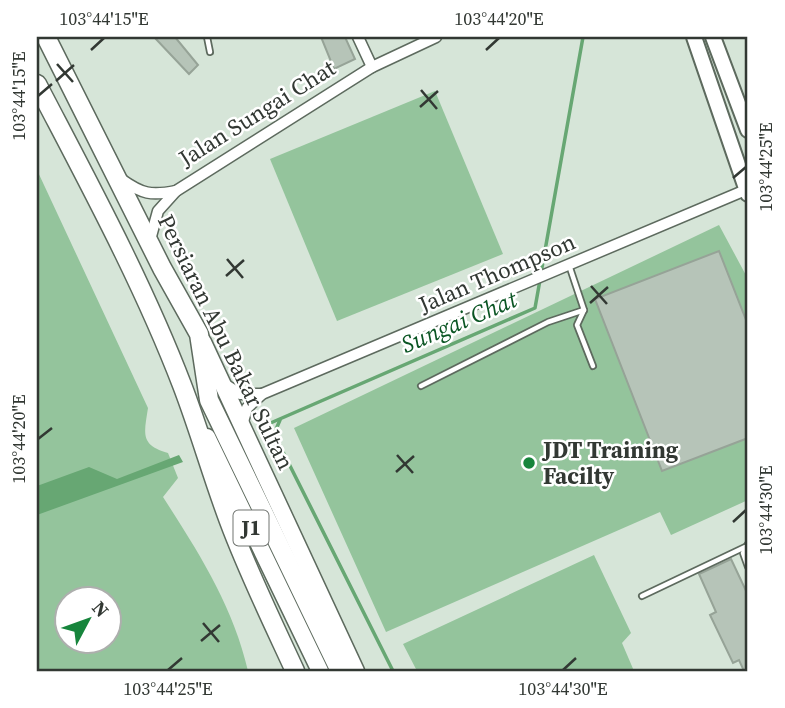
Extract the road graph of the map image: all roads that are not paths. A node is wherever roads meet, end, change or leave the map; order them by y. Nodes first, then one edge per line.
1 (46, 37) edge
2 (207, 37) edge
3 (358, 37) edge
4 (436, 37) edge
5 (694, 37) edge
6 (713, 37) edge
7 (210, 52) dead end
8 (372, 67) junction
9 (37, 83) edge
10 (37, 108) edge
11 (748, 130) edge
12 (62, 132) junction
13 (114, 174) junction
14 (176, 191) junction
15 (748, 191) edge
16 (150, 243) junction
17 (565, 266) junction
18 (584, 310) junction
19 (199, 334) junction
20 (593, 366) dead end
21 (220, 381) junction
22 (182, 386) junction
23 (421, 386) dead end
24 (262, 394) junction
25 (242, 427) junction
26 (747, 546) edge
27 (748, 567) edge
28 (642, 596) dead end
29 (295, 671) edge
30 (320, 671) edge
31 (340, 671) edge
32 (356, 671) edge

1 - 13 highway, Persiaran Abu Bakar Sultan / J1
2 - 7 lane
3 - 8 street
4 - 8 street, Jalan Sungai Chat
5 - 15 main road
6 - 11 main road
8 - 14 street, Jalan Sungai Chat
9 - 12 highway, J1
10 - 12 highway
12 - 22 highway, J1
13 - 14 street, Jalan Sungai Chat
13 - 16 highway, Persiaran Abu Bakar Sultan / J1
14 - 16 street, Jalan Sungai Chat
15 - 17 street, Jalan Thompson
16 - 19 highway, Persiaran Abu Bakar Sultan / J1
17 - 18 lane
17 - 24 street, Jalan Thompson
18 - 20 lane
18 - 23 lane
19 - 21 main road, Persiaran Abu Bakar Sultan / J1
19 - 31 highway
21 - 24 street
21 - 25 main road, Persiaran Abu Bakar Sultan / J1
22 - 29 highway
22 - 30 main road, J1
24 - 25 street
25 - 32 main road, Persiaran Abu Bakar Sultan / J1
26 - 27 lane
26 - 28 lane

